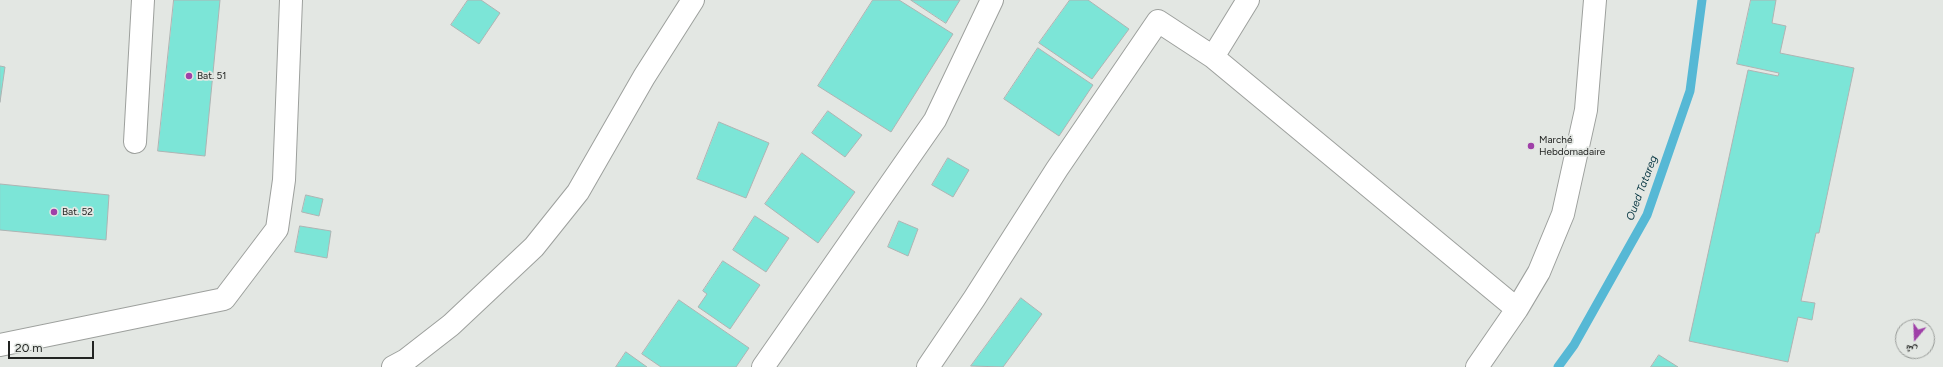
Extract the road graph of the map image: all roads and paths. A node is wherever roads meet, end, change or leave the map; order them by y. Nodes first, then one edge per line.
1 (143, 0) edge
2 (291, 0) edge
3 (693, 0) edge
4 (992, 0) edge
5 (1248, 0) edge
6 (1595, 0) edge
7 (1213, 57) junction
8 (136, 142) dead end
9 (1517, 309) junction
10 (0, 345) edge
11 (393, 367) edge
12 (763, 367) edge
13 (928, 367) edge
14 (1477, 367) edge

1 - 8 street
2 - 10 street
3 - 11 street
4 - 12 street
5 - 7 street
6 - 9 street
7 - 9 street
7 - 13 street
9 - 14 street

